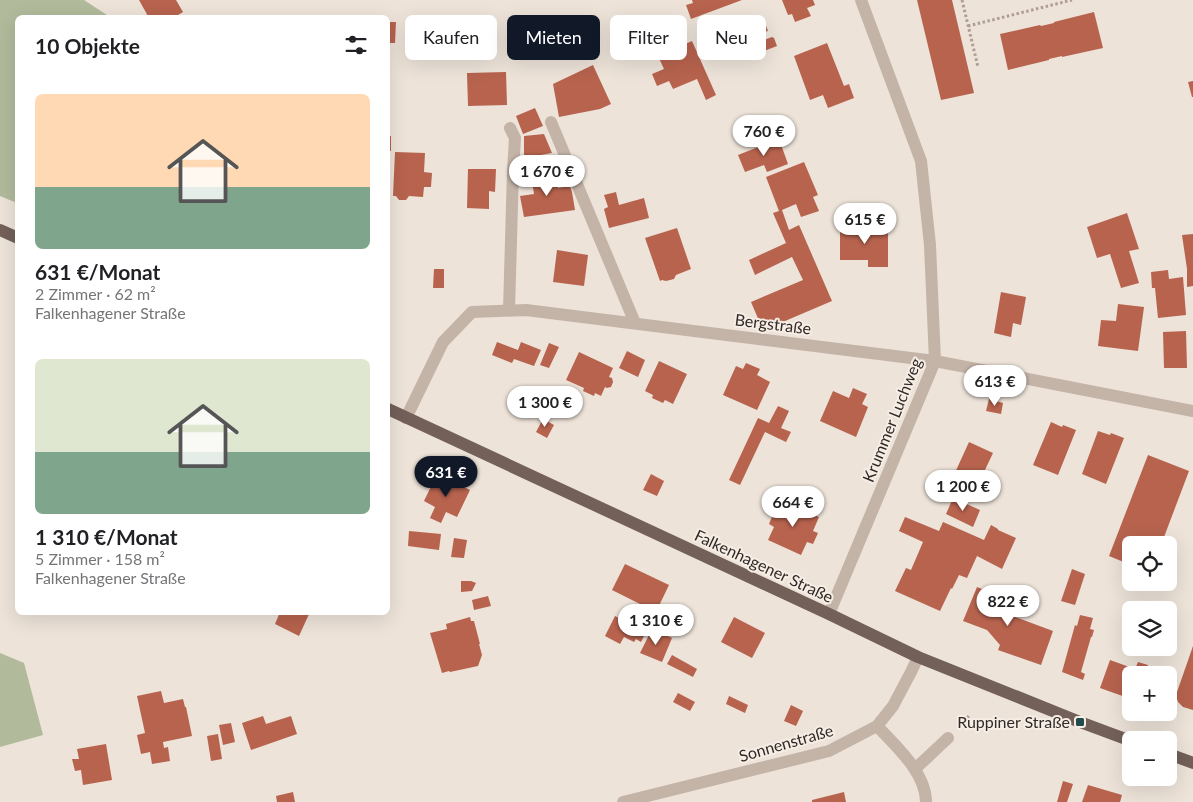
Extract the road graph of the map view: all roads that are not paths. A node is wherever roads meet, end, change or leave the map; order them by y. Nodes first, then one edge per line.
1 (861, 0) edge
2 (551, 122) dead end
3 (510, 128) dead end
4 (0, 230) edge
5 (15, 237) edge
6 (509, 310) junction
7 (635, 323) junction
8 (935, 361) junction
9 (390, 411) edge
10 (1193, 411) edge
11 (406, 418) junction
12 (829, 614) junction
13 (918, 657) junction
14 (877, 726) junction
15 (948, 738) dead end
16 (1122, 738) edge
17 (1177, 757) edge
18 (1193, 763) edge
19 (916, 770) junction
20 (622, 802) edge
21 (926, 802) edge

1 - 8 street, Krummer Luchweg
2 - 7 street
3 - 6 street
4 - 5 main road
6 - 7 street, Bergstraße
6 - 11 street, Bergstraße
7 - 8 street, Bergstraße
8 - 10 street, Bergstraße
8 - 12 street, Krummer Luchweg
9 - 11 main road, Falkenhagener Straße
11 - 12 main road, Falkenhagener Straße
12 - 13 main road, Falkenhagener Straße
13 - 14 street, Sonnenstraße
13 - 16 main road, Falkenhagener Straße
14 - 19 street
14 - 20 street, Sonnenstraße
15 - 19 street
17 - 18 main road
19 - 21 street

